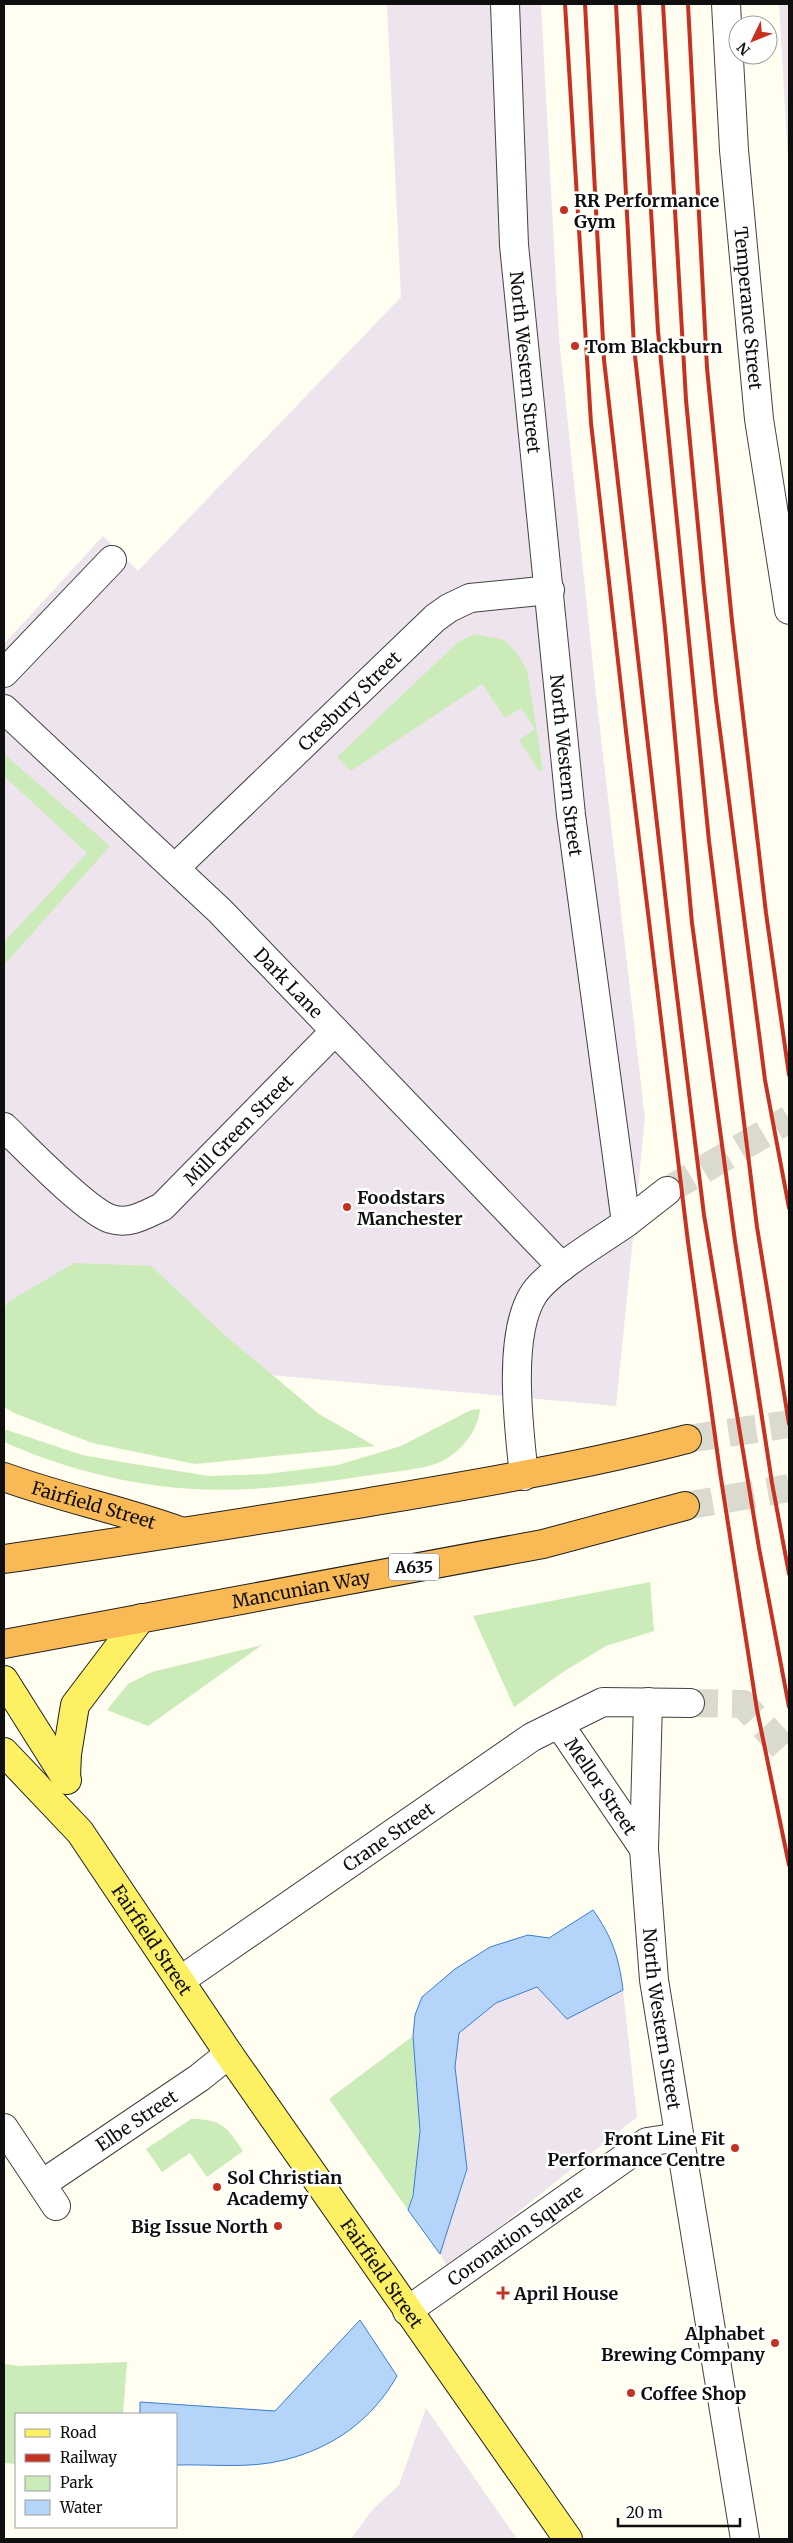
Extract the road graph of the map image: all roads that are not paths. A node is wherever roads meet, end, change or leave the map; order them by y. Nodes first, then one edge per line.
1 (505, 4) edge
2 (726, 4) edge
3 (112, 560) dead end
4 (550, 590) junction
5 (789, 610) edge
6 (4, 673) edge
7 (4, 709) edge
8 (176, 867) junction
9 (335, 1031) junction
10 (4, 1127) edge
11 (667, 1191) tunnel mouth
12 (626, 1223) junction
13 (562, 1268) junction
14 (688, 1439) tunnel mouth
15 (524, 1476) junction
16 (4, 1477) edge
17 (685, 1506) tunnel mouth
18 (184, 1532) junction
19 (4, 1560) edge
20 (141, 1618) junction
21 (4, 1644) edge
22 (4, 1680) edge
23 (648, 1702) junction
24 (690, 1703) tunnel mouth
25 (559, 1724) junction
26 (4, 1752) edge
27 (66, 1777) junction
28 (80, 1832) junction
29 (644, 1848) junction
30 (181, 1980) junction
31 (229, 2054) junction
32 (4, 2128) edge
33 (679, 2137) junction
34 (407, 2311) junction
35 (568, 2539) edge
36 (745, 2539) edge

1 - 4 street, North Western Street
2 - 5 street, Temperance Street
3 - 6 street
4 - 8 street, Cresbury Street
4 - 12 street, North Western Street
7 - 8 street, Dark Lane
8 - 9 street, Dark Lane
9 - 10 street, Mill Green Street
9 - 13 street, Dark Lane
11 - 12 street
12 - 13 street
13 - 15 street
14 - 15 highway
15 - 18 highway
16 - 18 highway, Fairfield Street
17 - 20 highway, Mancunian Way / A635
18 - 19 highway
20 - 21 highway, Mancunian Way / A635
20 - 27 main road
22 - 27 main road, Fairfield Street
23 - 24 street
23 - 25 street, Crane Street
23 - 29 street, North Western Street
25 - 29 street, Mellor Street
25 - 30 street, Crane Street
26 - 28 main road, Fairfield Street
27 - 28 main road, Fairfield Street
28 - 30 main road, Fairfield Street
29 - 33 street, North Western Street
30 - 31 main road, Fairfield Street
31 - 32 street, Elbe Street
31 - 34 main road, Fairfield Street
33 - 34 street, Coronation Square
33 - 36 street, North Western Street
34 - 35 main road, Fairfield Street

